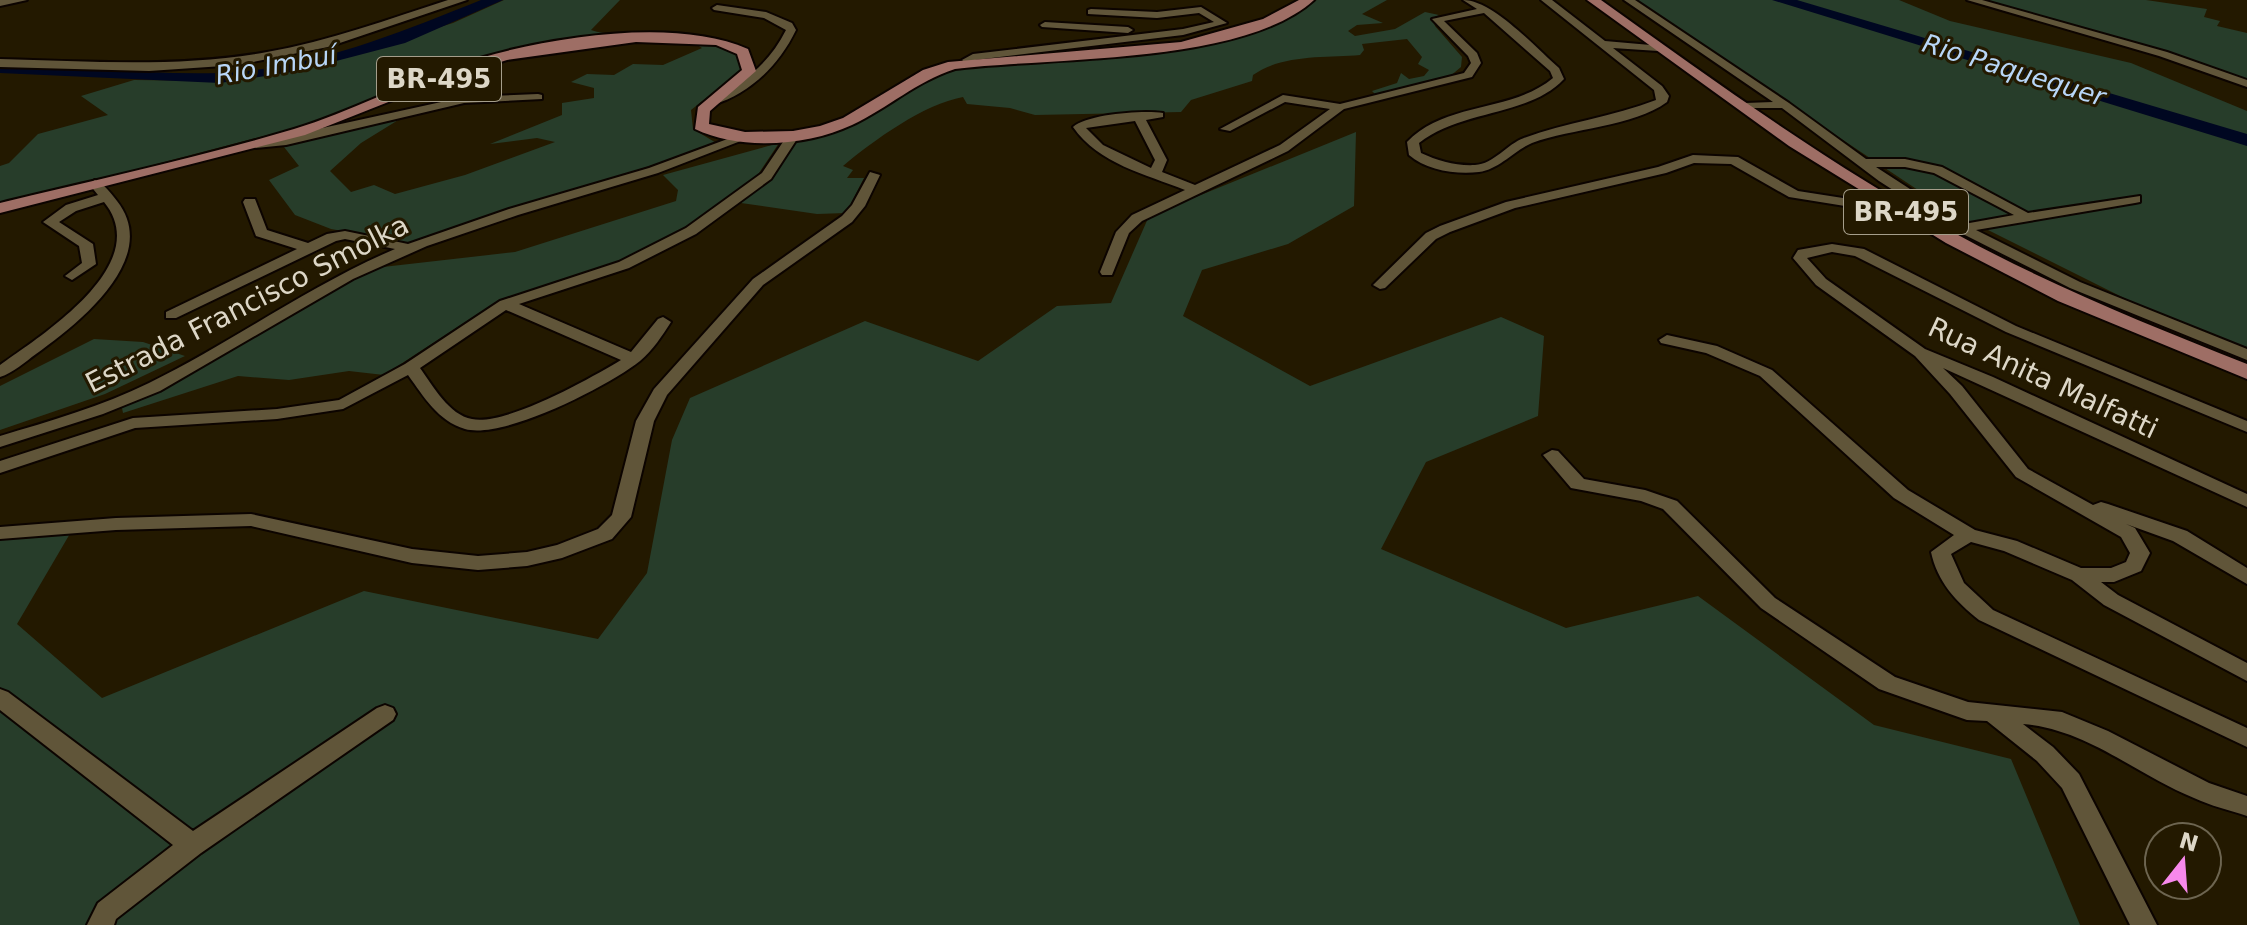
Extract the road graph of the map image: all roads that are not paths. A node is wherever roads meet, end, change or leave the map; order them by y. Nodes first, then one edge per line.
1 (22, 0) edge
2 (461, 0) edge
3 (1134, 0) edge
4 (1183, 0) edge
5 (1308, 0) edge
6 (1468, 0) edge
7 (1546, 0) edge
8 (1593, 0) edge
9 (1629, 0) edge
10 (1972, 0) edge
11 (0, 3) edge
12 (717, 8) dead end
13 (1201, 10) junction
14 (1486, 10) junction
15 (1091, 12) dead end
16 (1157, 15) junction
17 (1045, 25) dead end
18 (1183, 32) junction
19 (1602, 44) junction
20 (1659, 48) junction
21 (1623, 60) junction
22 (0, 63) edge
23 (969, 63) junction
24 (2247, 84) edge
25 (538, 97) dead end
26 (713, 102) junction
27 (1785, 105) junction
28 (1745, 106) junction
29 (1340, 107) junction
30 (1159, 115) dead end
31 (1139, 118) junction
32 (1226, 129) dead end
33 (793, 136) junction
34 (745, 137) junction
35 (256, 144) junction
36 (1862, 163) junction
37 (1156, 172) junction
38 (874, 175) dead end
39 (95, 184) junction
40 (1193, 189) junction
41 (106, 197) junction
42 (2135, 199) dead end
43 (250, 202) dead end
44 (0, 208) edge
45 (1907, 212) junction
46 (2023, 215) junction
47 (1962, 228) junction
48 (309, 248) junction
49 (409, 248) junction
50 (1107, 272) dead end
51 (72, 276) dead end
52 (1380, 285) dead end
53 (505, 304) junction
54 (171, 315) dead end
55 (663, 322) dead end
56 (1667, 340) dead end
57 (1919, 352) junction
58 (2247, 355) edge
59 (633, 359) junction
60 (411, 367) junction
61 (0, 372) edge
62 (2247, 372) edge
63 (73, 419) junction
64 (2247, 427) edge
65 (0, 442) edge
66 (61, 444) junction
67 (1552, 455) dead end
68 (0, 467) edge
69 (2067, 499) junction
70 (2247, 501) edge
71 (0, 533) edge
72 (1968, 535) junction
73 (2079, 575) junction
74 (2247, 577) edge
75 (2247, 673) edge
76 (0, 698) edge
77 (1992, 713) junction
78 (385, 714) dead end
79 (2247, 738) edge
80 (2247, 806) edge
81 (192, 845) junction
82 (99, 920) edge
83 (2144, 925) edge

1 - 11 street
2 - 22 street
3 - 16 street
4 - 13 street
5 - 23 main road
6 - 14 street
7 - 19 street
8 - 20 main road, BR-495
9 - 27 street
10 - 24 street
12 - 26 street
13 - 16 street
13 - 18 street
14 - 21 street
14 - 29 street
15 - 16 street
17 - 18 street
18 - 23 street
19 - 20 street
19 - 21 street
20 - 21 street
20 - 28 main road, BR-495
23 - 33 main road
25 - 35 street
26 - 34 main road
26 - 35 main road, BR-495
27 - 28 street
27 - 36 street
28 - 45 main road, BR-495
29 - 32 street
29 - 40 street
30 - 31 street
31 - 37 street
31 - 37 street
33 - 34 main road
33 - 53 street
34 - 49 street, Estrada Francisco Smolka
35 - 39 main road, BR-495
36 - 46 street
36 - 47 street
37 - 40 street
38 - 71 street
39 - 41 street
39 - 44 main road, BR-495
40 - 50 street
41 - 51 street
41 - 61 street
42 - 46 street
43 - 48 street
45 - 52 street
45 - 62 main road, BR-495
46 - 47 street
47 - 58 street
48 - 49 street
48 - 54 street
49 - 63 street, Estrada Francisco Smolka
53 - 59 street
53 - 60 street
55 - 59 street
56 - 72 street
57 - 64 street, Rua Anita Malfatti
57 - 69 street
57 - 70 street, Rua Anita Malfatti
59 - 60 street
60 - 66 street
63 - 65 street, Estrada Francisco Smolka
63 - 66 street
66 - 68 street
67 - 77 street
69 - 73 street
69 - 74 street
72 - 73 street
72 - 79 street
73 - 75 street
76 - 81 street
77 - 80 street
77 - 83 street
78 - 81 street
81 - 82 street

